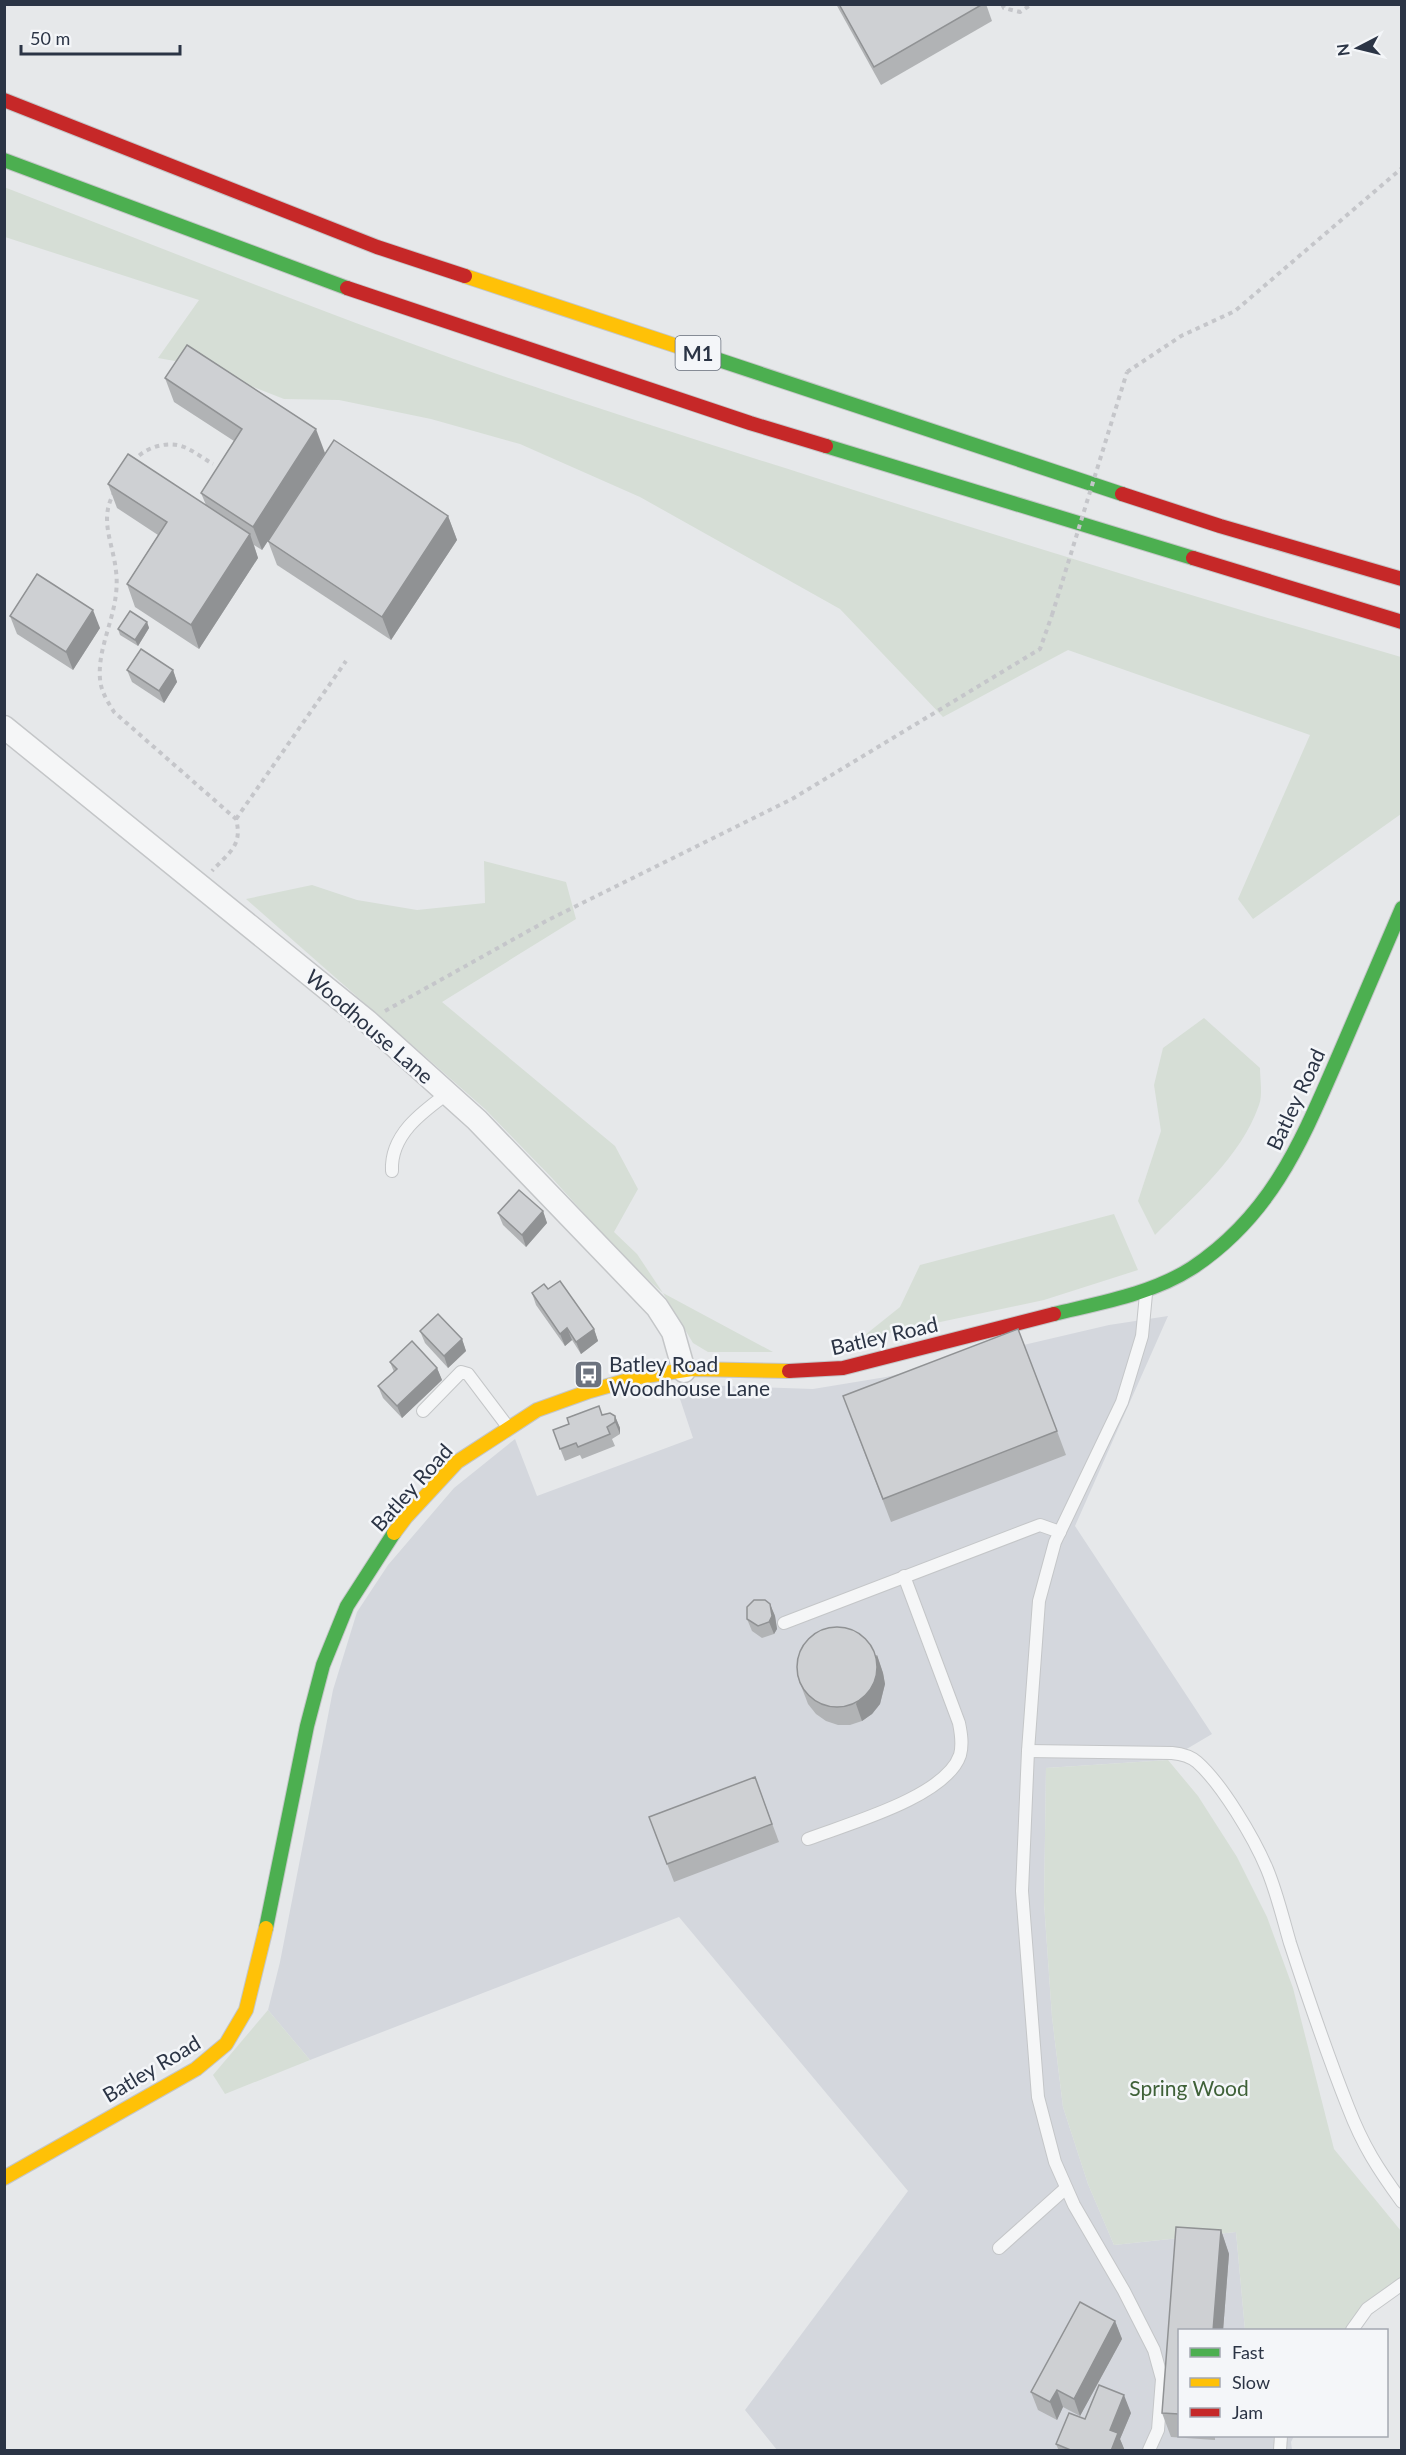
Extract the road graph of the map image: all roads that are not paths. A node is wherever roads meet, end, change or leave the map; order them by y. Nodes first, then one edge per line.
1 (4, 100) edge
2 (4, 160) edge
3 (1401, 579) edge
4 (1401, 622) edge
5 (4, 727) edge
6 (1401, 908) edge
7 (448, 1093) junction
8 (392, 1171) dead end
9 (1146, 1289) junction
10 (684, 1371) junction
11 (423, 1411) dead end
12 (509, 1428) junction
13 (1060, 1532) junction
14 (904, 1576) junction
15 (784, 1623) dead end
16 (1028, 1751) junction
17 (808, 1839) dead end
18 (4, 2178) edge
19 (1066, 2188) junction
20 (1401, 2202) edge
21 (999, 2248) dead end
22 (1401, 2284) edge
23 (1353, 2329) edge
24 (1153, 2449) edge

1 - 3 main road, M1
2 - 4 main road, M1
5 - 7 street, Woodhouse Lane
6 - 9 main road, Batley Road
7 - 8 lane
7 - 10 street, Woodhouse Lane
9 - 10 main road, Batley Road
9 - 13 lane
10 - 12 main road, Batley Road
11 - 12 lane
12 - 18 main road, Batley Road
13 - 14 lane
13 - 16 lane
14 - 15 lane
14 - 17 lane
16 - 19 lane
16 - 20 lane
19 - 21 lane
19 - 24 lane
22 - 23 lane

